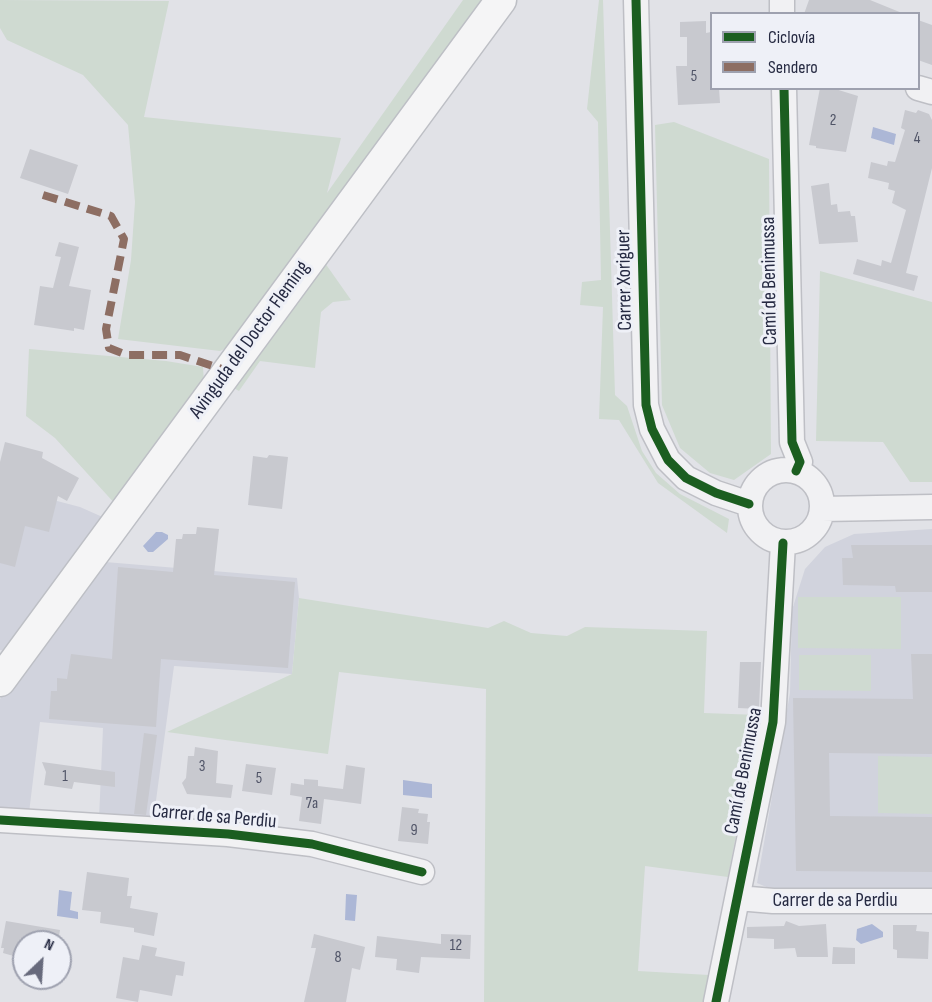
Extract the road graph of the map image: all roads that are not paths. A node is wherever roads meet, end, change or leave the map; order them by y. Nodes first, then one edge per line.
1 (501, 0) edge
2 (636, 0) edge
3 (784, 90) edge
4 (796, 471) junction
5 (749, 504) junction
6 (932, 507) edge
7 (822, 508) junction
8 (783, 543) junction
9 (0, 681) edge
10 (0, 820) edge
11 (422, 872) dead end
12 (738, 898) junction
13 (932, 901) edge
14 (716, 1002) edge

1 - 9 main road, Avinguda del Doctor Fleming
2 - 5 street, Carrer Xoriguer
3 - 4 street, Camí de Benimussa
4 - 5 street
4 - 7 street
5 - 8 street
6 - 7 street
7 - 8 street
8 - 12 street, Camí de Benimussa
10 - 11 street, Carrer de sa Perdiu
12 - 13 street, Carrer de sa Perdiu
12 - 14 street, Camí de Benimussa

